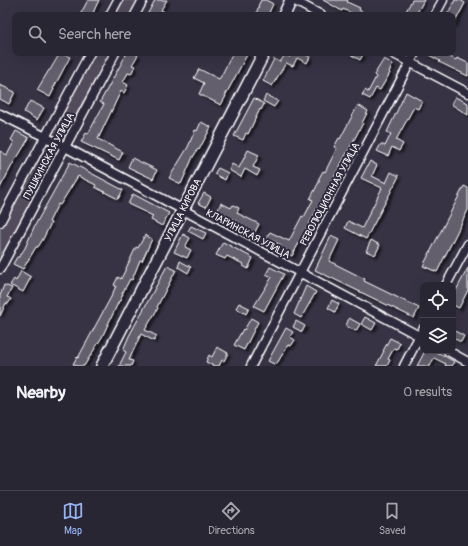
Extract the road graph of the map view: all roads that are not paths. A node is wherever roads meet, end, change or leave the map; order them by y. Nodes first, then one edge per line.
1 (118, 0) edge
2 (143, 0) edge
3 (292, 0) edge
4 (443, 0) edge
5 (112, 12) edge
6 (137, 12) edge
7 (286, 12) edge
8 (315, 12) edge
9 (437, 12) edge
10 (88, 56) edge
11 (113, 56) edge
12 (262, 56) edge
13 (397, 56) edge
14 (414, 56) edge
15 (410, 63) junction
16 (468, 93) edge
17 (0, 114) edge
18 (45, 137) junction
19 (65, 147) junction
20 (183, 211) junction
21 (0, 222) edge
22 (468, 244) edge
23 (0, 269) edge
24 (300, 273) junction
25 (448, 282) edge
26 (420, 334) edge
27 (420, 338) edge
28 (453, 354) edge
29 (468, 362) edge
30 (102, 366) edge
31 (251, 366) edge
32 (404, 366) edge

1 - 5 street
2 - 6 street
3 - 7 street
3 - 8 street
4 - 9 street
10 - 18 street, ПУШКИНСКАЯ УЛИЦА
11 - 19 street, ПУШКИНСКАЯ УЛИЦА
12 - 20 street, УЛИЦА КИРОВА
13 - 15 street
14 - 15 street, РЕВОЛЮЦИОННАЯ УЛИЦА
15 - 16 street
15 - 24 street, РЕВОЛЮЦИОННАЯ УЛИЦА
17 - 18 street, КЛАРИНСКАЯ УЛИЦА
18 - 19 street, КЛАРИНСКАЯ УЛИЦА
18 - 21 street, ПУШКИНСКАЯ УЛИЦА
19 - 20 street, КЛАРИНСКАЯ УЛИЦА
19 - 23 street, ПУШКИНСКАЯ УЛИЦА
20 - 24 street, КЛАРИНСКАЯ УЛИЦА
20 - 30 street, УЛИЦА КИРОВА
22 - 25 street
24 - 26 street, КЛАРИНСКАЯ УЛИЦА
24 - 31 street, РЕВОЛЮЦИОННАЯ УЛИЦА
27 - 32 street
28 - 29 street

